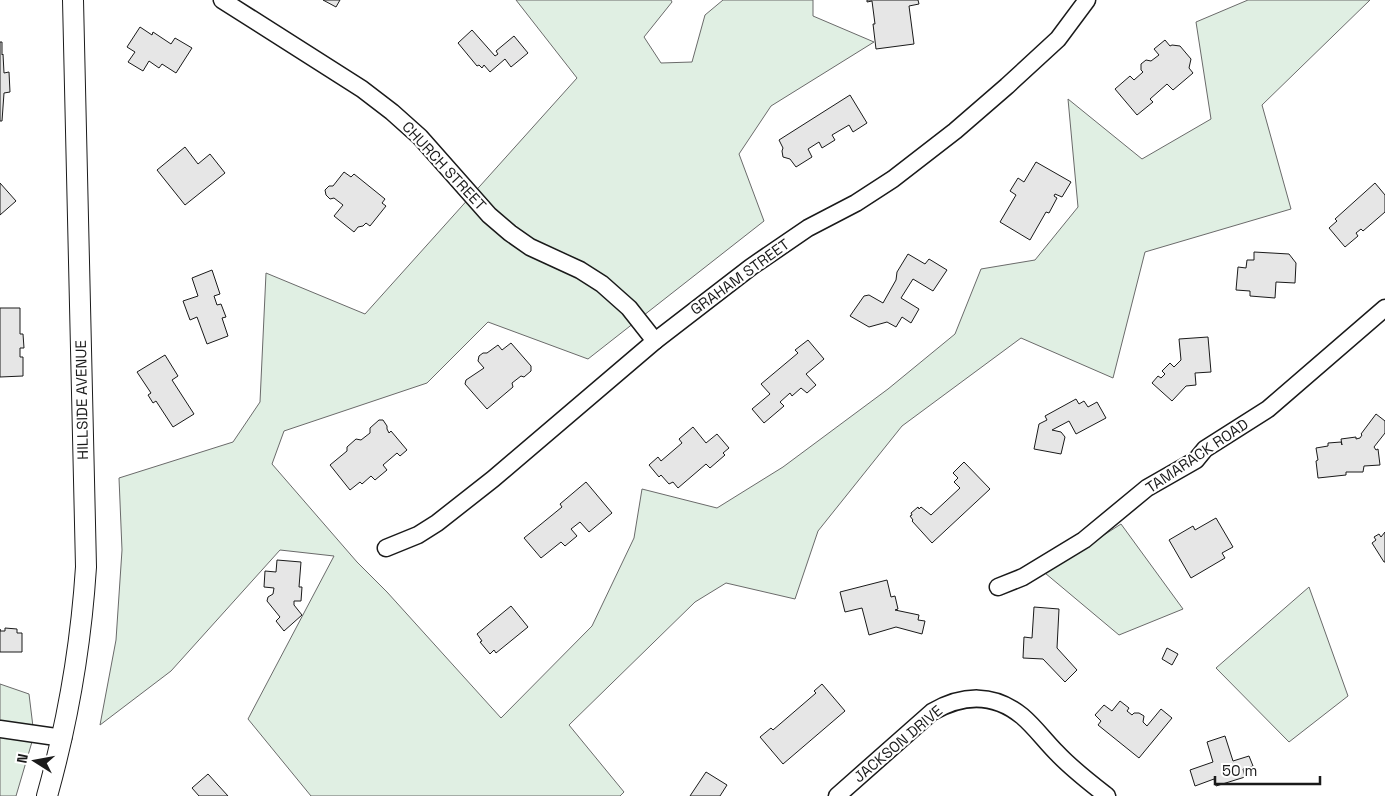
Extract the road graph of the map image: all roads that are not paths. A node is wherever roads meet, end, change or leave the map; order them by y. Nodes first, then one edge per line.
1 (73, 0) edge
2 (222, 0) edge
3 (1087, 0) edge
4 (1385, 308) edge
5 (655, 341) junction
6 (386, 548) dead end
7 (998, 587) dead end
8 (0, 729) edge
9 (63, 738) junction
10 (47, 796) edge
11 (837, 796) edge
12 (1107, 796) edge

1 - 9 main road, HILLSIDE AVENUE
2 - 5 street, CHURCH STREET
3 - 5 street, GRAHAM STREET
4 - 7 street, TAMARACK ROAD
5 - 6 street, GRAHAM STREET
8 - 9 street
9 - 10 main road, HILLSIDE AVENUE
11 - 12 street, JACKSON DRIVE

